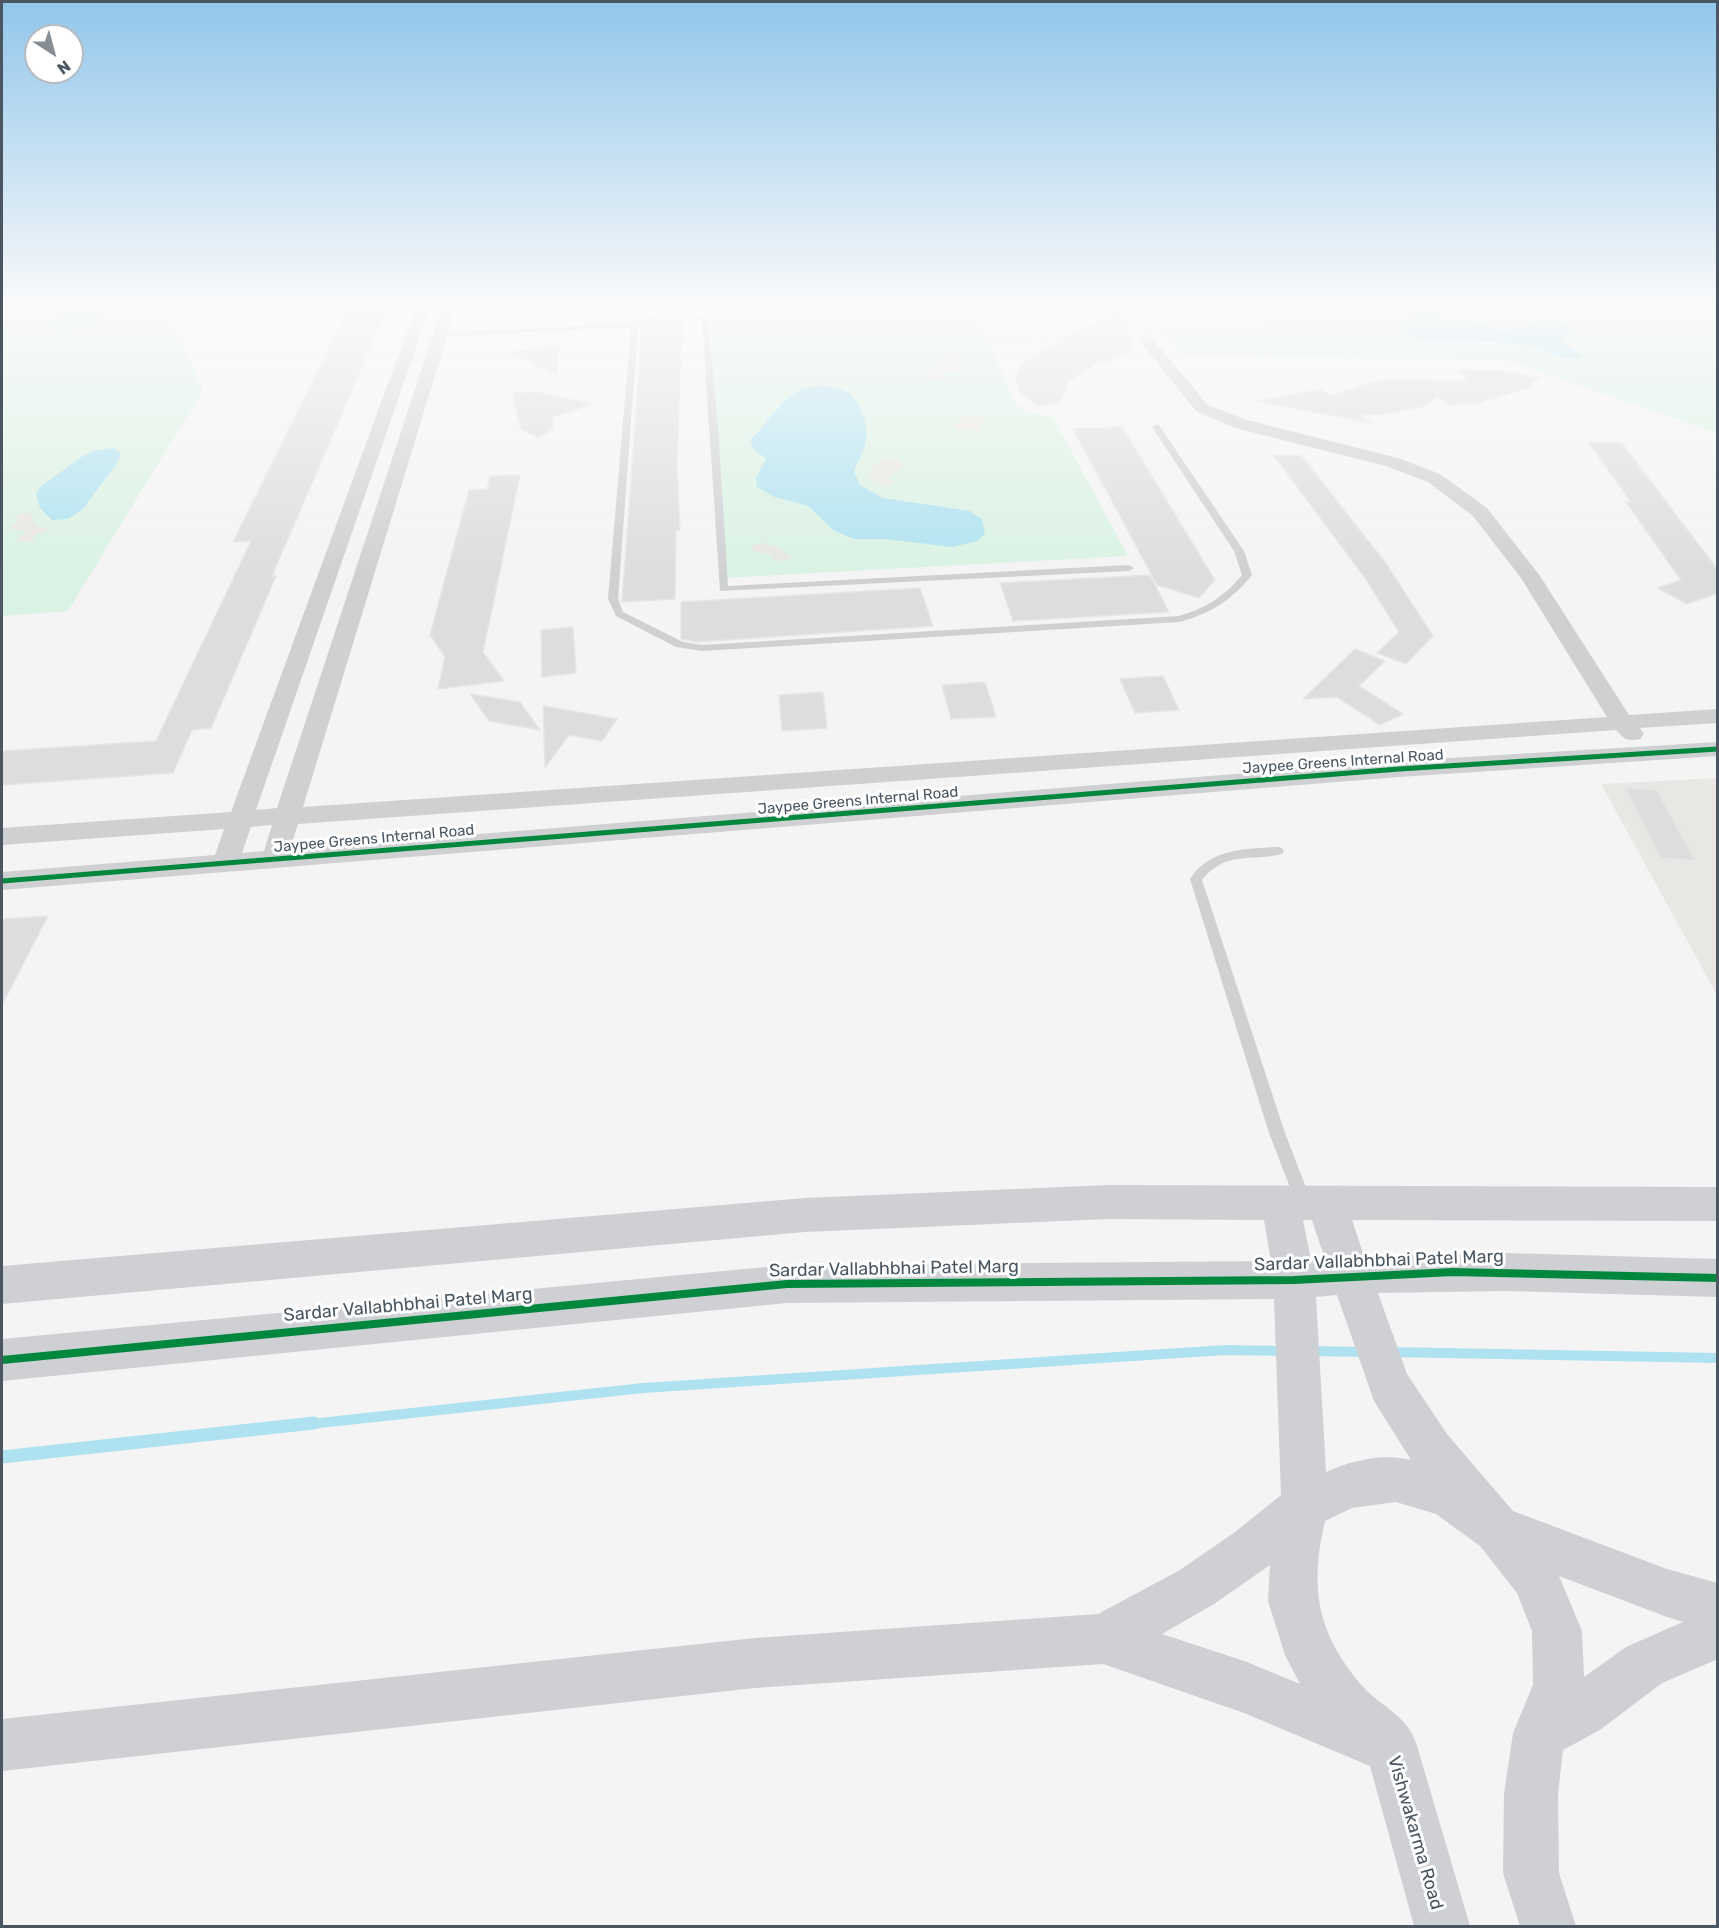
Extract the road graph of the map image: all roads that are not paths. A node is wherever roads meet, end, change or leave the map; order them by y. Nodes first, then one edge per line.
1 (391, 397) edge
2 (421, 397) edge
3 (629, 397) edge
4 (711, 397) edge
5 (1193, 397) edge
6 (1156, 427) dead end
7 (1130, 568) dead end
8 (1718, 716) edge
9 (1622, 723) junction
10 (1718, 749) edge
11 (1650, 753) junction
12 (288, 816) junction
13 (241, 819) junction
14 (2, 836) edge
15 (1278, 851) dead end
16 (274, 859) junction
17 (225, 863) junction
18 (2, 881) edge
19 (1303, 1203) junction
20 (1718, 1204) edge
21 (1350, 1274) junction
22 (1718, 1278) edge
23 (1294, 1280) junction
24 (2, 1285) edge
25 (2, 1360) edge
26 (1305, 1506) junction
27 (1497, 1529) junction
28 (1718, 1608) edge
29 (1718, 1634) edge
30 (1103, 1639) junction
31 (1539, 1733) junction
32 (2, 1745) edge
33 (1392, 1749) junction
34 (1442, 1926) edge
35 (1548, 1926) edge

1 - 13 street
2 - 12 street
3 - 6 lane
4 - 7 lane
5 - 9 street
8 - 9 street, Jaypee Greens Internal Road
9 - 11 street
9 - 12 street, Jaypee Greens Internal Road
10 - 11 street, Jaypee Greens Internal Road
11 - 16 street, Jaypee Greens Internal Road
12 - 13 street, Jaypee Greens Internal Road
12 - 16 street
13 - 14 street, Jaypee Greens Internal Road
13 - 17 street
15 - 19 lane
16 - 17 street, Jaypee Greens Internal Road
17 - 18 street, Jaypee Greens Internal Road
19 - 20 street
19 - 21 street
19 - 23 street, Vishwakarma Road
19 - 24 street
21 - 22 street, Sardar Vallabhbhai Patel Marg
21 - 23 street, Sardar Vallabhbhai Patel Marg
21 - 27 street
23 - 25 street, Sardar Vallabhbhai Patel Marg
23 - 26 street, Vishwakarma Road
26 - 27 street
26 - 30 street
26 - 33 street, Vishwakarma Road
27 - 28 street
27 - 31 street
29 - 31 street
30 - 32 street
30 - 33 street
31 - 35 street
33 - 34 street, Vishwakarma Road

